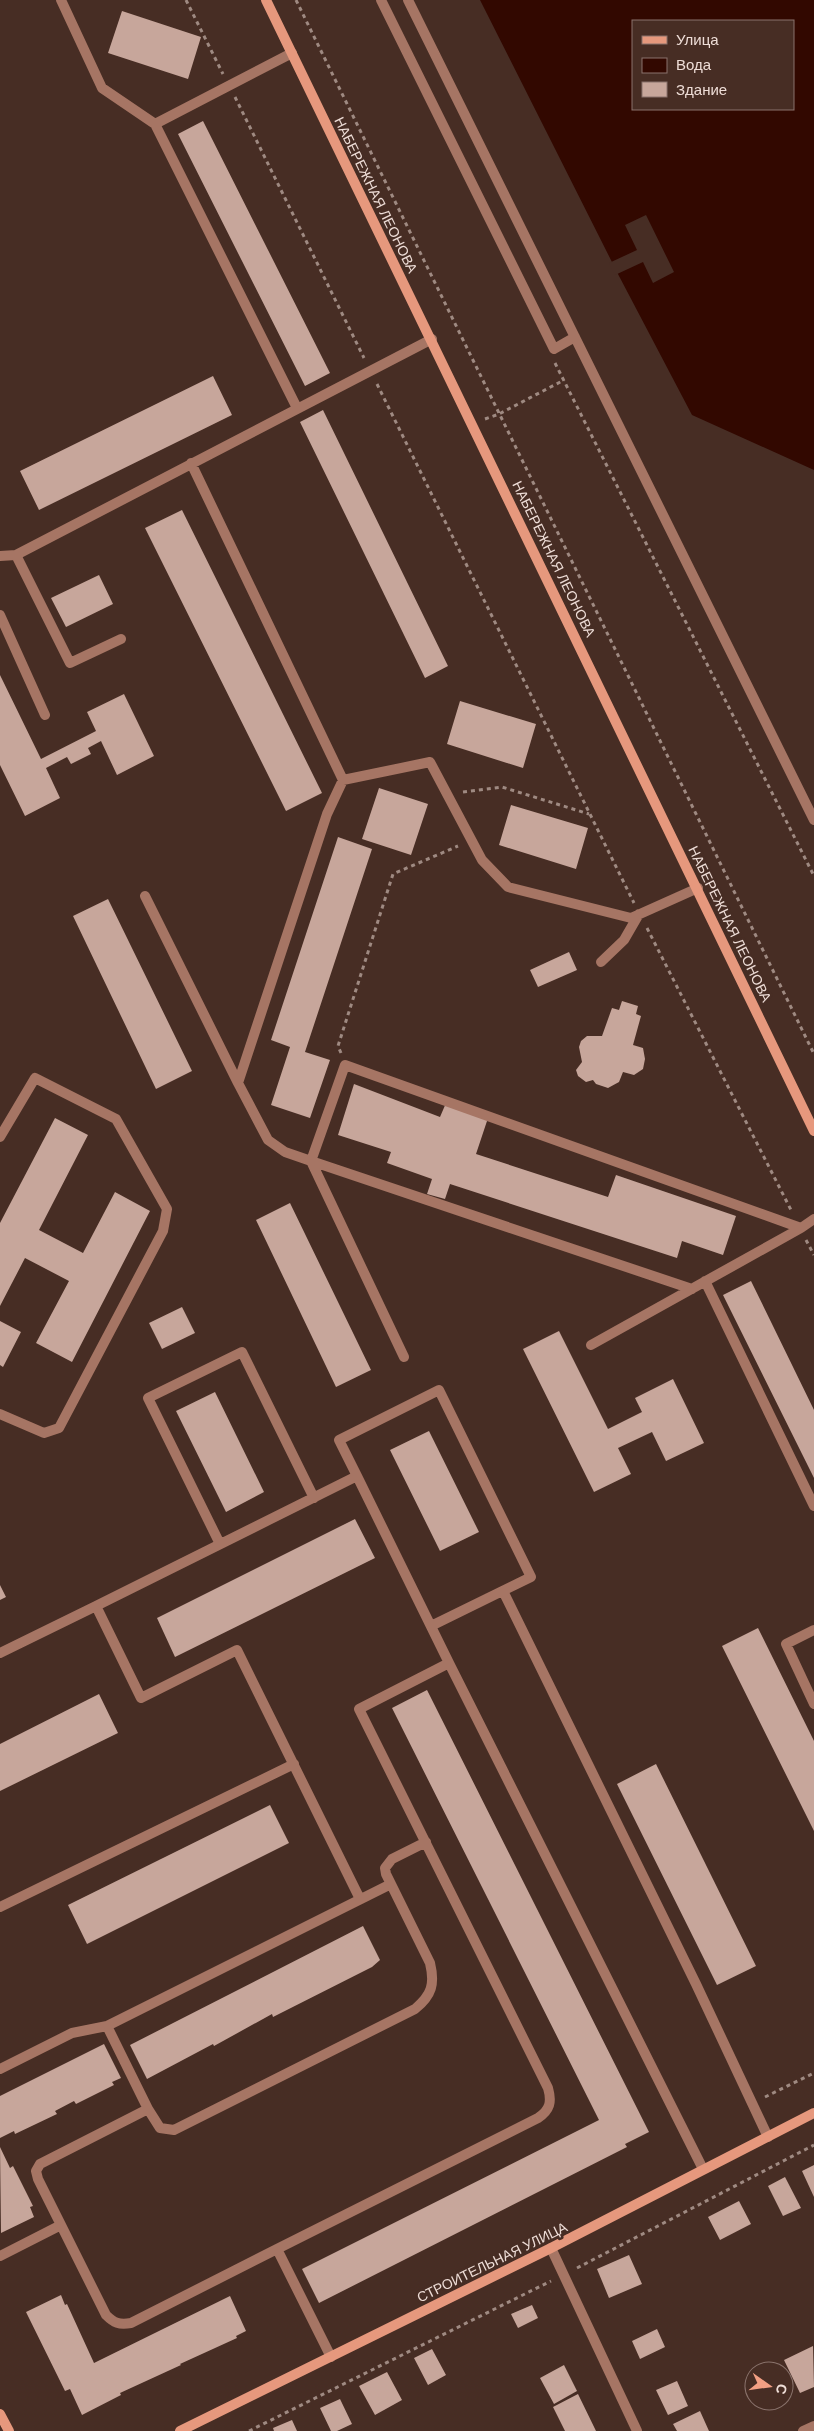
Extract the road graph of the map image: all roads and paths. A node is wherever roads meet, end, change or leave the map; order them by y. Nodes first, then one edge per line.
1 (61, 0) edge
2 (186, 0) edge
3 (266, 0) edge
4 (296, 0) edge
5 (381, 0) edge
6 (408, 0) edge
7 (292, 53) junction
8 (229, 86) junction
9 (155, 124) junction
10 (576, 337) junction
11 (432, 339) junction
12 (551, 354) dead end
13 (370, 370) junction
14 (564, 380) junction
15 (297, 408) junction
16 (499, 414) junction
17 (472, 423) junction
18 (190, 462) junction
19 (16, 555) junction
20 (0, 556) edge
21 (0, 614) edge
22 (3, 629) edge
23 (121, 639) dead end
24 (45, 715) dead end
25 (342, 780) junction
26 (447, 794) junction
27 (589, 814) junction
28 (814, 820) edge
29 (472, 841) junction
30 (814, 876) edge
31 (698, 888) junction
32 (145, 896) dead end
33 (639, 914) junction
34 (601, 962) dead end
35 (814, 1054) edge
36 (346, 1065) junction
37 (238, 1084) junction
38 (814, 1131) edge
39 (0, 1137) edge
40 (311, 1161) junction
41 (814, 1219) edge
42 (801, 1228) junction
43 (814, 1244) edge
44 (810, 1246) dead end
45 (706, 1282) junction
46 (692, 1289) junction
47 (591, 1346) dead end
48 (404, 1357) dead end
49 (0, 1414) edge
50 (357, 1476) junction
51 (314, 1498) junction
52 (814, 1506) edge
53 (220, 1544) junction
54 (503, 1591) junction
55 (96, 1606) junction
56 (431, 1626) junction
57 (814, 1630) edge
58 (0, 1653) edge
59 (449, 1663) junction
60 (814, 1704) edge
61 (294, 1764) junction
62 (426, 1842) junction
63 (390, 1884) junction
64 (360, 1899) junction
65 (0, 1907) edge
66 (107, 2026) junction
67 (0, 2069) edge
68 (814, 2073) edge
69 (752, 2103) junction
70 (148, 2109) junction
71 (814, 2113) edge
72 (768, 2137) junction
73 (814, 2145) edge
74 (702, 2170) junction
75 (61, 2225) junction
76 (551, 2248) junction
77 (277, 2249) junction
78 (0, 2256) edge
79 (564, 2275) junction
80 (331, 2356) junction
81 (0, 2414) edge
82 (814, 2426) edge
83 (9, 2431) edge
84 (180, 2431) edge
85 (249, 2431) edge
86 (636, 2431) edge
87 (803, 2431) edge

1 - 9 street
2 - 8 path
3 - 7 main road, НАБЕРЕЖНАЯ ЛЕОНОВА
4 - 16 path
5 - 10 street
6 - 10 street
7 - 8 street
7 - 11 main road, НАБЕРЕЖНАЯ ЛЕОНОВА
8 - 9 street
8 - 13 path
9 - 15 street
10 - 28 street
11 - 13 street
11 - 17 main road, НАБЕРЕЖНАЯ ЛЕОНОВА
12 - 14 path
13 - 15 street
13 - 27 path
14 - 16 path
14 - 30 path
15 - 18 street
16 - 17 path
16 - 35 path
17 - 31 main road, НАБЕРЕЖНАЯ ЛЕОНОВА
18 - 19 street
18 - 25 street
19 - 20 street
19 - 23 street
21 - 22 street
22 - 24 street
25 - 26 street
25 - 37 street
26 - 27 path
26 - 29 street
27 - 33 path
29 - 33 street
29 - 36 path
31 - 33 street
31 - 38 main road, НАБЕРЕЖНАЯ ЛЕОНОВА
32 - 37 street
33 - 34 street
33 - 42 path
36 - 40 street
36 - 42 street
37 - 40 street
39 - 49 street
40 - 46 street
40 - 48 street
41 - 42 street
42 - 45 street
43 - 44 path
45 - 46 street
45 - 52 street
46 - 47 street
50 - 51 street
50 - 54 street
50 - 56 street
51 - 53 street
51 - 53 street
53 - 55 street
54 - 56 street
54 - 69 street
55 - 58 street
55 - 61 street
56 - 59 street
57 - 60 street
59 - 62 street
59 - 74 street
61 - 64 street
61 - 65 street
62 - 63 street
62 - 77 street
63 - 64 street
63 - 70 street
64 - 66 street
66 - 67 street
66 - 70 street
68 - 69 path
69 - 72 street
70 - 75 street
71 - 72 main road, СТРОИТЕЛЬНАЯ УЛИЦА
72 - 74 main road, СТРОИТЕЛЬНАЯ УЛИЦА
73 - 79 path
74 - 76 main road, СТРОИТЕЛЬНАЯ УЛИЦА
75 - 77 street
75 - 78 street
76 - 79 street
76 - 80 main road, СТРОИТЕЛЬНАЯ УЛИЦА
77 - 80 street
79 - 85 path
79 - 86 street
80 - 84 main road, СТРОИТЕЛЬНАЯ УЛИЦА
81 - 83 main road
82 - 87 street

